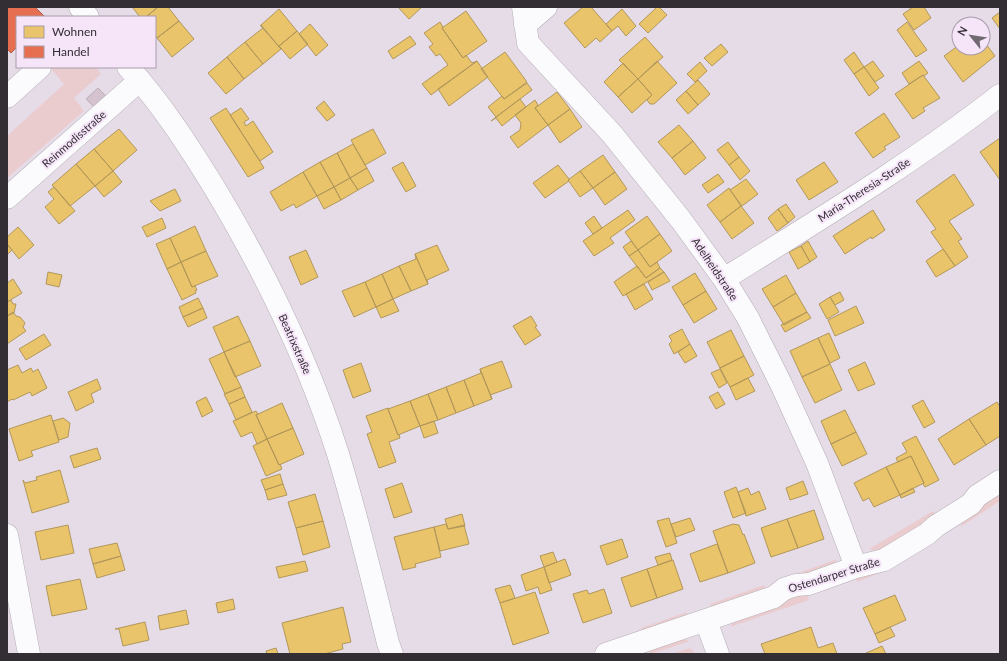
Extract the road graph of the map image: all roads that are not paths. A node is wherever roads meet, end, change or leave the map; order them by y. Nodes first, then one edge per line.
1 (80, 7) edge
2 (546, 7) edge
3 (87, 16) edge
4 (524, 16) edge
5 (39, 68) edge
6 (134, 74) edge
7 (1000, 95) edge
8 (7, 97) edge
9 (7, 198) edge
10 (724, 279) junction
11 (1000, 480) edge
12 (7, 535) edge
13 (856, 567) junction
14 (706, 621) junction
15 (29, 654) edge
16 (392, 654) edge
17 (606, 654) edge
18 (718, 654) edge

1 - 3 street
2 - 4 street
4 - 10 street, Adelheidstraße
5 - 8 street
6 - 9 street, Reinmodisstraße
6 - 16 street, Beatrixstraße
7 - 10 street, Maria-Theresia-Straße
10 - 13 street, Adelheidstraße
11 - 13 street, Ostendarper Straße
12 - 15 street
13 - 14 street, Ostendarper Straße
14 - 17 street, Ostendarper Straße
14 - 18 street

